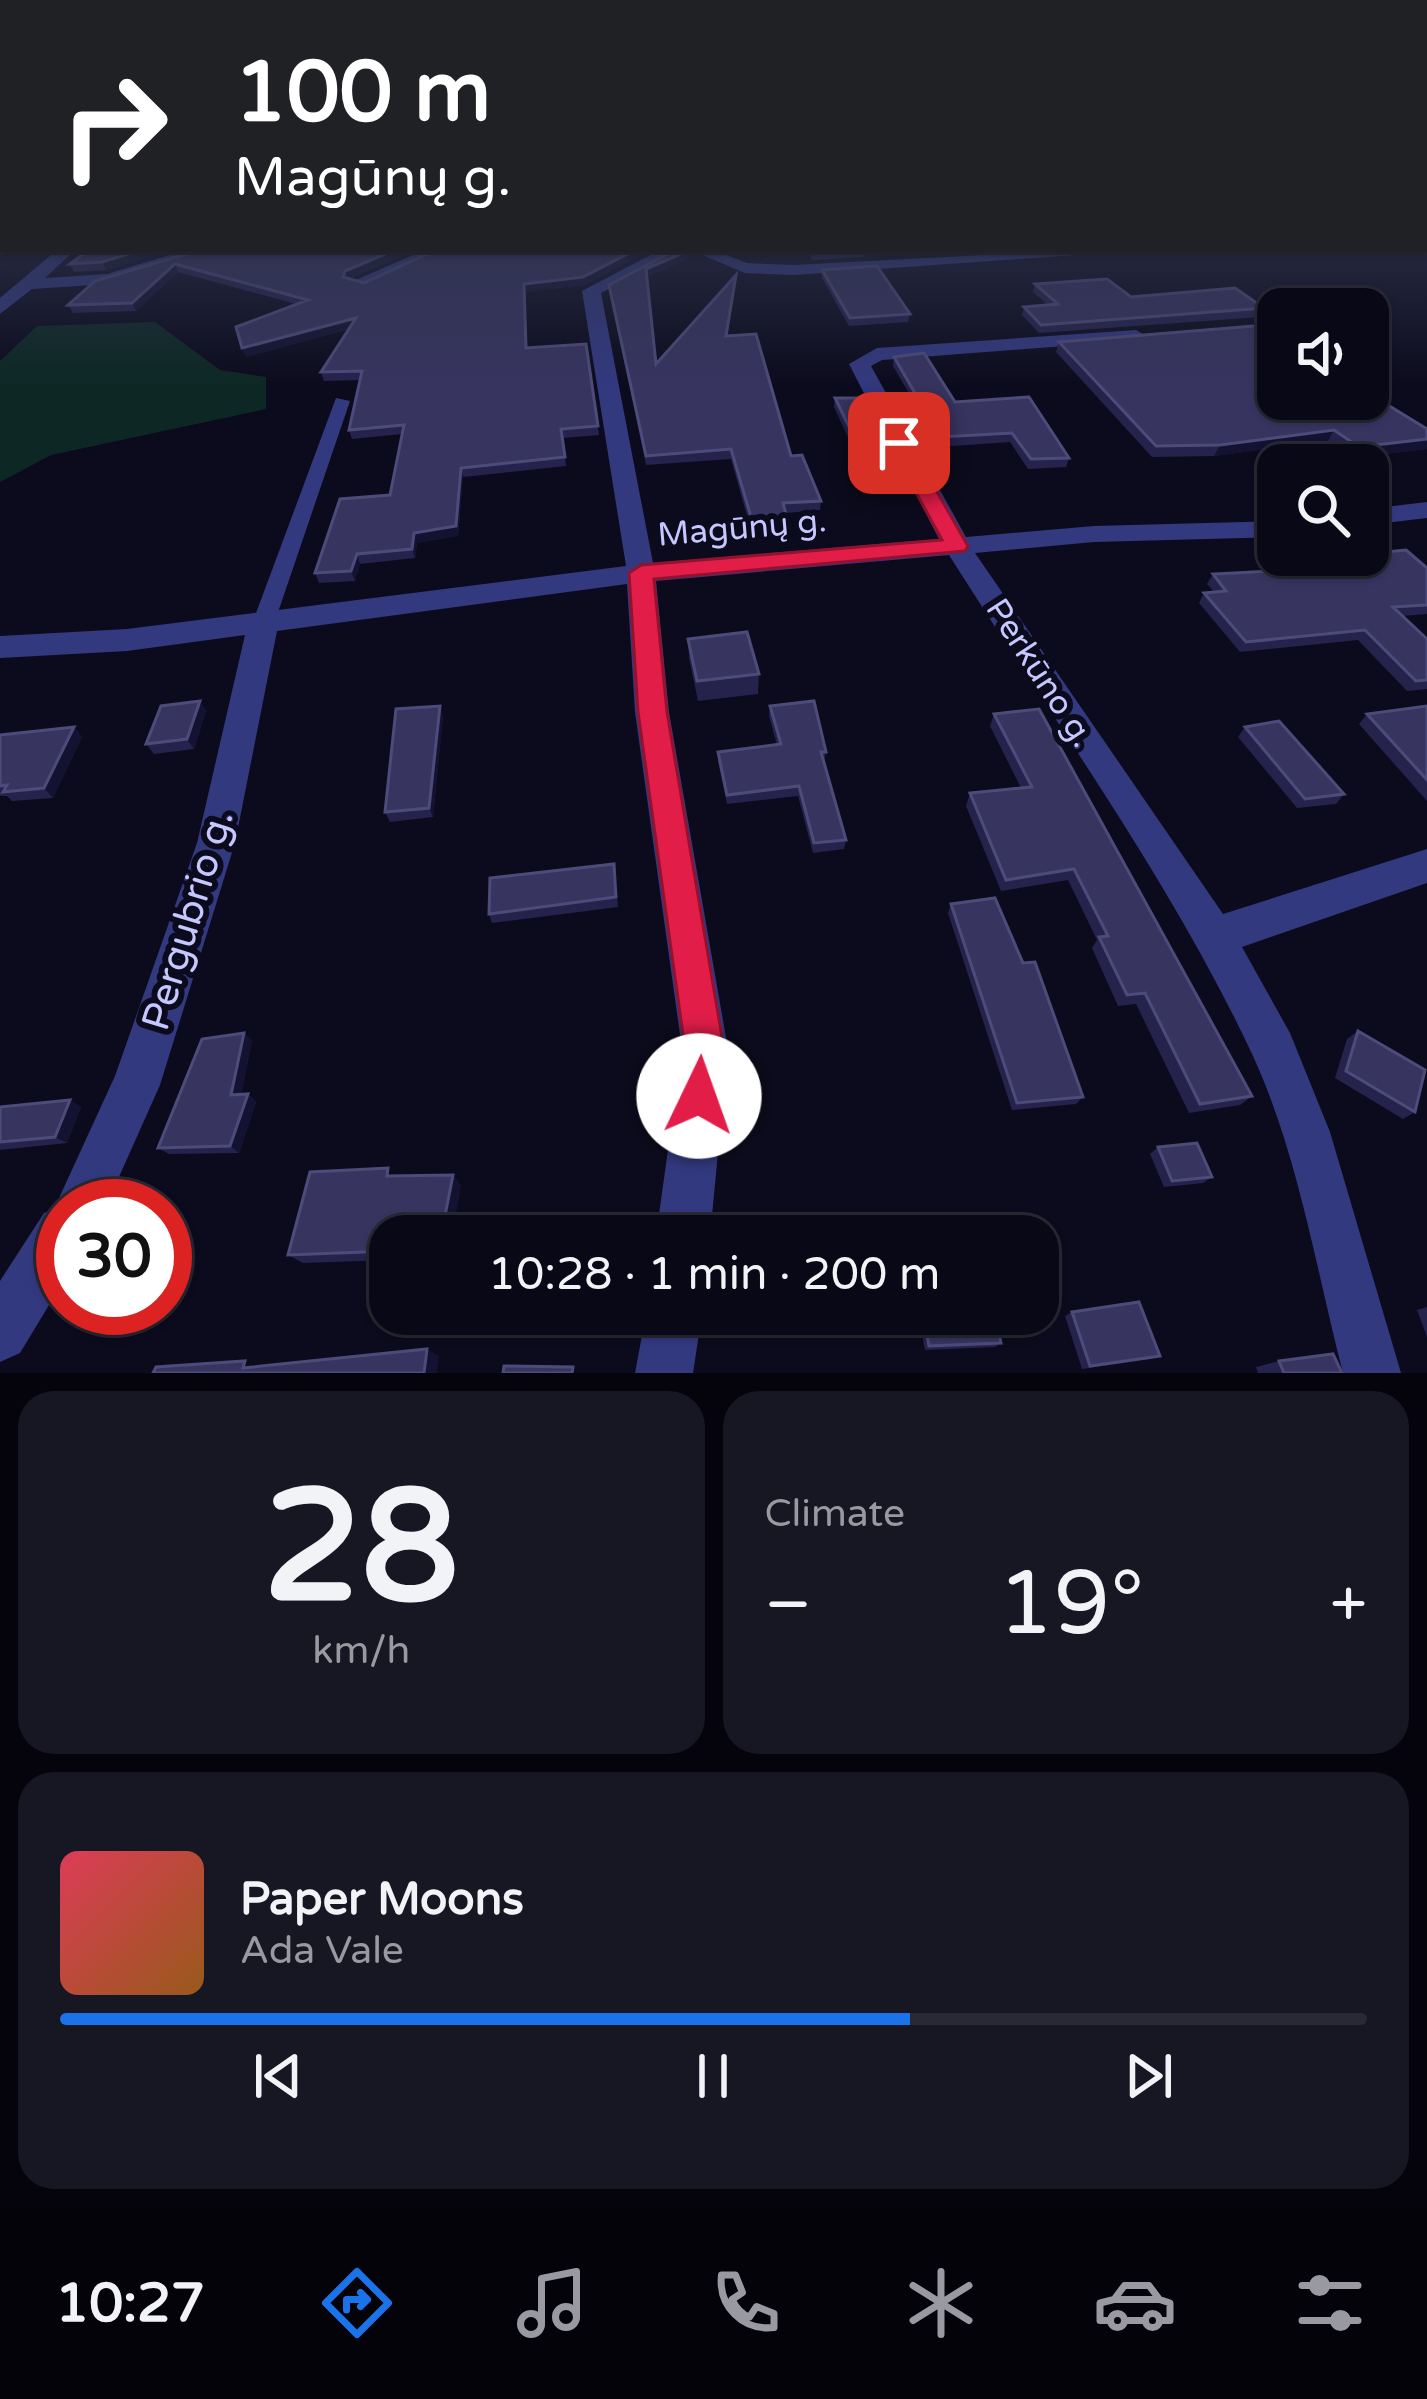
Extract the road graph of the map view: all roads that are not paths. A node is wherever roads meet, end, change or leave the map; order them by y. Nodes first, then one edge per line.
1 (57, 259) edge
2 (174, 259) edge
3 (417, 259) edge
4 (655, 259) edge
5 (722, 259) edge
6 (948, 259) edge
7 (358, 283) edge
8 (30, 284) junction
9 (0, 308) edge
10 (1160, 334) edge
11 (342, 400) dead end
12 (1427, 510) edge
13 (1389, 515) edge
14 (1257, 530) edge
15 (957, 546) junction
16 (641, 573) junction
17 (263, 624) junction
18 (0, 647) edge
19 (1427, 866) edge
20 (1214, 937) junction
21 (92, 1179) edge
22 (685, 1215) edge
23 (36, 1275) edge
24 (0, 1333) edge
25 (670, 1335) edge
26 (664, 1373) edge
27 (1372, 1373) edge

1 - 8 street
2 - 8 street
3 - 7 street
4 - 16 street
5 - 6 street
8 - 9 street
10 - 15 street, Perkūno g.
11 - 17 lane
12 - 13 street
14 - 15 street, Magūnų g.
15 - 16 street, Magūnų g.
15 - 20 street, Perkūno g.
16 - 17 street, Magūnų g.
16 - 22 street
17 - 18 street, Magūnų g.
17 - 21 street, Pergubrio g.
19 - 20 street
20 - 27 street, Perkūno g.
23 - 24 street
25 - 26 street

